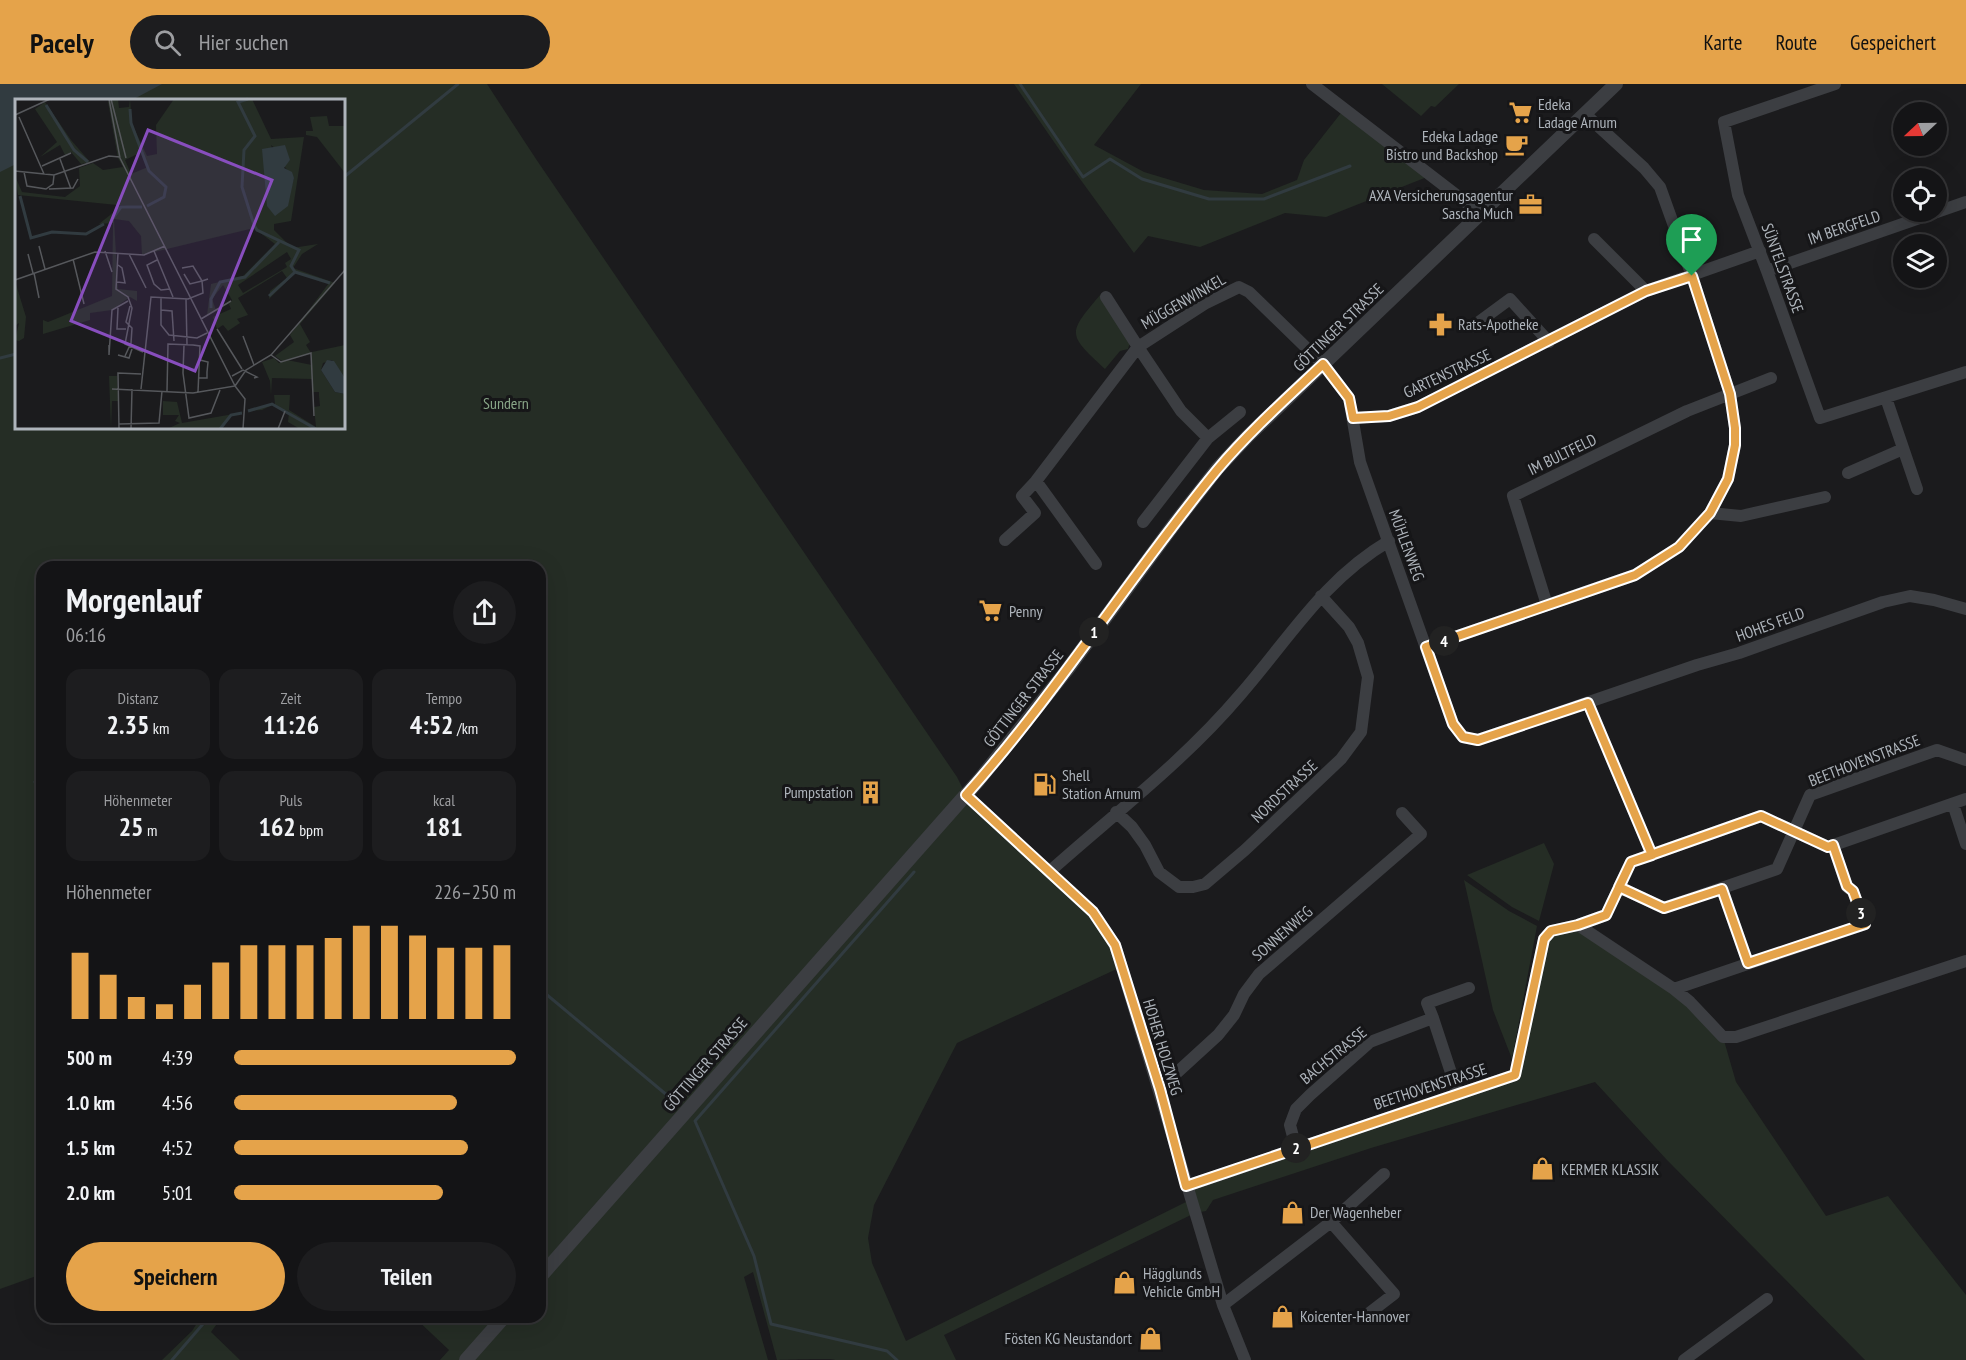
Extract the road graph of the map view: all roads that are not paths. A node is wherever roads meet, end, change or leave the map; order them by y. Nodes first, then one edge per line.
1 (1312, 84) edge
2 (1616, 84) edge
3 (1835, 84) edge
4 (1585, 114) junction
5 (1966, 202) edge
6 (1481, 214) junction
7 (1594, 239) dead end
8 (1760, 251) junction
9 (1767, 271) junction
10 (1692, 276) junction
11 (1646, 291) junction
12 (1106, 297) dead end
13 (1472, 327) dead end
14 (1549, 342) junction
15 (1138, 347) junction
16 (1323, 364) junction
17 (1966, 372) edge
18 (1772, 378) dead end
19 (1730, 394) junction
20 (1886, 398) junction
21 (1240, 412) dead end
22 (1353, 418) junction
23 (1208, 438) junction
24 (1903, 449) junction
25 (1848, 473) dead end
26 (1036, 480) junction
27 (1917, 489) dead end
28 (1825, 497) dead end
29 (1050, 500) junction
30 (1035, 513) junction
31 (1710, 513) junction
32 (1143, 522) dead end
33 (1005, 540) dead end
34 (1389, 541) junction
35 (1096, 564) dead end
36 (1321, 596) junction
37 (1547, 605) junction
38 (1966, 609) edge
39 (1426, 647) junction
40 (1588, 703) junction
41 (1463, 737) joint
42 (1966, 760) edge
43 (966, 795) junction
44 (1966, 799) edge
45 (1953, 804) junction
46 (1116, 812) junction
47 (1402, 813) dead end
48 (1794, 831) junction
49 (1966, 844) edge
50 (1833, 845) junction
51 (1652, 855) junction
52 (1049, 872) junction
53 (1619, 887) junction
54 (1722, 889) junction
55 (1578, 925) junction
56 (1966, 961) edge
57 (1748, 963) junction
58 (1469, 988) dead end
59 (1674, 989) junction
60 (1433, 1018) junction
61 (1160, 1089) junction
62 (1458, 1094) junction
63 (1296, 1148) junction
64 (1384, 1174) dead end
65 (1186, 1186) junction
66 (1330, 1222) junction
67 (546, 1270) edge
68 (1767, 1299) dead end
69 (1223, 1305) junction
70 (1368, 1314) dead end
71 (499, 1323) edge
72 (466, 1360) edge
73 (1245, 1360) edge
74 (1684, 1360) edge

1 - 6 street
2 - 4 street, GÖTTINGER STRASSE
3 - 8 street, SÜNTELSTRASSE
4 - 6 street, GÖTTINGER STRASSE
4 - 10 street
5 - 9 street, IM BERGFELD
6 - 16 street, GÖTTINGER STRASSE
7 - 11 street
8 - 9 street, SÜNTELSTRASSE
8 - 10 street, GARTENSTRASSE
9 - 20 street, SÜNTELSTRASSE
10 - 11 street, GARTENSTRASSE
10 - 19 street
11 - 14 street, GARTENSTRASSE
12 - 15 street, MÜGGENWINKEL
13 - 14 street, GARTENSTRASSE
14 - 22 street, GARTENSTRASSE
15 - 16 street, MÜGGENWINKEL
15 - 23 street, MÜGGENWINKEL
15 - 26 street, MÜGGENWINKEL
16 - 22 street, MÜHLENWEG
16 - 43 street, GÖTTINGER STRASSE
17 - 20 street
18 - 19 street, IM BULTFELD
19 - 31 street
19 - 37 street, IM BULTFELD
20 - 24 street
21 - 23 street
22 - 34 street, MÜHLENWEG
23 - 32 street
24 - 25 street
24 - 27 street
26 - 29 street
26 - 30 street, MÜGGENWINKEL
28 - 31 street
29 - 30 street
29 - 35 street
30 - 33 street
31 - 37 street
34 - 36 street
34 - 39 street, MÜHLENWEG
36 - 46 street
36 - 46 street, NORDSTRASSE
37 - 39 street
38 - 40 street, HOHES FELD
39 - 41 street, MÜHLENWEG
40 - 41 street, HOHES FELD
40 - 51 street
42 - 48 street, BEETHOVENSTRASSE
43 - 52 street, HOHER HOLZWEG
43 - 67 street, GÖTTINGER STRASSE
44 - 45 street
45 - 49 street
45 - 50 street
46 - 52 street
47 - 61 street, SONNENWEG
48 - 50 street, BEETHOVENSTRASSE
48 - 51 street, BEETHOVENSTRASSE
48 - 54 street
50 - 57 street
51 - 53 street, BEETHOVENSTRASSE
52 - 61 street, HOHER HOLZWEG
53 - 54 street
53 - 55 street, BEETHOVENSTRASSE
54 - 57 street
55 - 59 street
55 - 62 street, BEETHOVENSTRASSE
56 - 59 street
57 - 59 street
58 - 60 street
60 - 62 street
60 - 63 street, BACHSTRASSE
61 - 65 street, HOHER HOLZWEG
62 - 63 street, BEETHOVENSTRASSE
63 - 65 street, BEETHOVENSTRASSE
64 - 66 street
65 - 69 street, HOHER HOLZWEG
66 - 69 street
66 - 70 street
68 - 74 street
69 - 73 street, HOHER HOLZWEG
71 - 72 street

